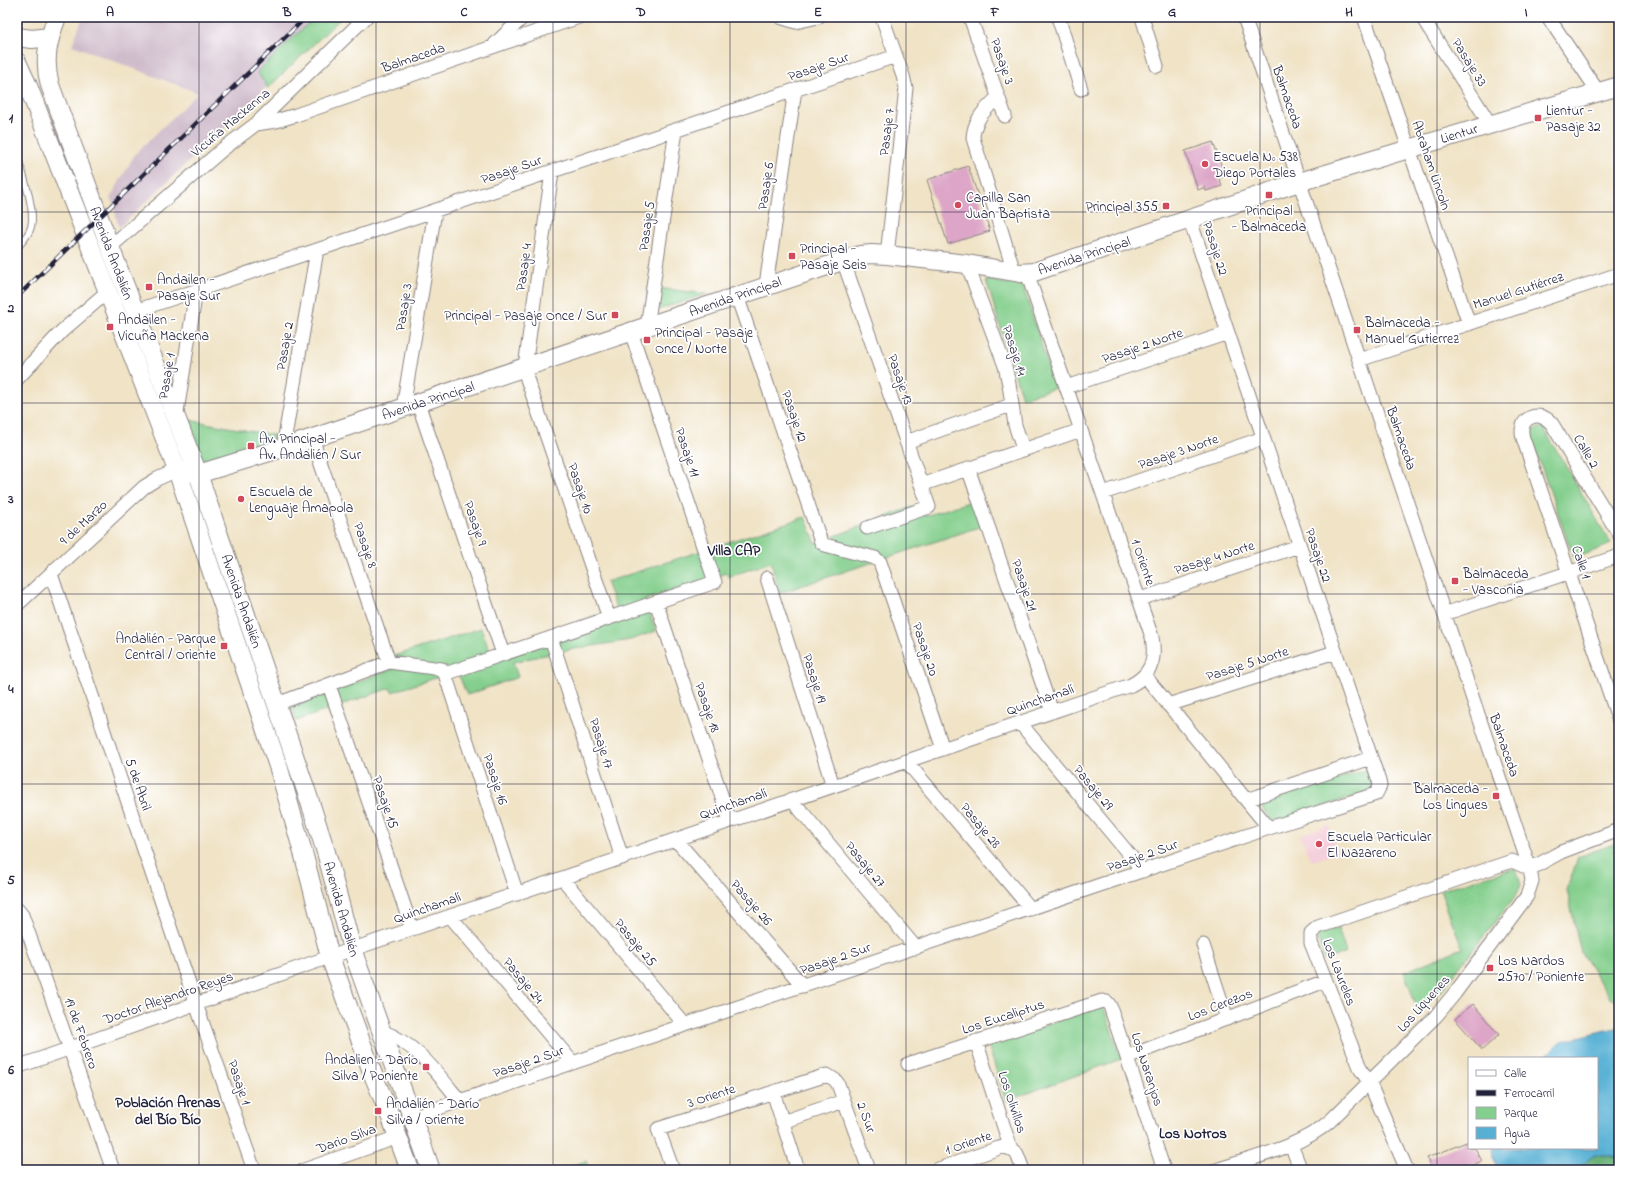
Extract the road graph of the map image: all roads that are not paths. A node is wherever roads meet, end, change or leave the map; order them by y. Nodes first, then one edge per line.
1 (57, 17) edge
2 (366, 17) edge
3 (523, 17) edge
4 (579, 17) edge
5 (780, 17) edge
6 (818, 17) edge
7 (882, 17) edge
8 (970, 17) edge
9 (1058, 17) edge
10 (1142, 17) edge
11 (1244, 17) edge
12 (1364, 17) edge
13 (1422, 17) edge
14 (1548, 17) edge
15 (17, 37) edge
16 (49, 37) junction
17 (493, 46) junction
18 (896, 56) junction
19 (17, 62) edge
20 (1157, 66) dead end
21 (1619, 86) edge
22 (22, 89) edge
23 (795, 90) junction
24 (1081, 90) dead end
25 (1598, 93) junction
26 (998, 97) junction
27 (1005, 116) dead end
28 (256, 124) junction
29 (1490, 124) junction
30 (676, 130) junction
31 (1409, 149) junction
32 (17, 154) edge
33 (552, 172) junction
34 (1299, 182) junction
35 (435, 211) junction
36 (1190, 220) junction
37 (110, 247) junction
38 (17, 248) edge
39 (317, 250) junction
40 (887, 255) junction
41 (843, 260) junction
42 (967, 264) junction
43 (1020, 272) junction
44 (1619, 274) edge
45 (766, 286) junction
46 (196, 291) junction
47 (107, 292) junction
48 (737, 296) junction
49 (135, 311) junction
50 (1469, 324) junction
51 (639, 329) junction
52 (1228, 333) junction
53 (1359, 360) junction
54 (525, 368) junction
55 (17, 379) edge
56 (1066, 387) junction
57 (1011, 405) junction
58 (410, 406) junction
59 (1532, 417) joint
60 (176, 419) junction
61 (1081, 430) junction
62 (312, 438) junction
63 (1263, 438) junction
64 (906, 442) junction
65 (283, 448) junction
66 (1023, 449) junction
67 (968, 468) junction
68 (177, 470) junction
69 (198, 474) junction
70 (921, 485) junction
71 (1103, 493) junction
72 (867, 528) dead end
73 (1619, 534) edge
74 (1299, 546) junction
75 (1619, 556) edge
76 (878, 560) joint
77 (1568, 573) junction
78 (51, 574) junction
79 (767, 578) dead end
80 (1140, 599) junction
81 (656, 602) junction
82 (17, 605) edge
83 (1444, 614) junction
84 (609, 618) junction
85 (551, 638) junction
86 (1335, 652) junction
87 (503, 654) junction
88 (389, 662) junction
89 (445, 674) junction
90 (1145, 676) junction
91 (329, 685) junction
92 (277, 704) junction
93 (1168, 705) junction
94 (1052, 712) junction
95 (1619, 721) edge
96 (1020, 723) junction
97 (943, 749) junction
98 (1371, 758) junction
99 (906, 761) junction
100 (833, 786) junction
101 (792, 800) junction
102 (1246, 800) junction
103 (730, 821) junction
104 (1269, 828) junction
105 (1619, 830) edge
106 (676, 840) junction
107 (622, 858) junction
108 (1530, 870) junction
109 (1143, 871) junction
110 (562, 878) junction
111 (517, 894) junction
112 (1031, 909) junction
113 (17, 910) edge
114 (450, 916) junction
115 (412, 929) junction
116 (1203, 945) dead end
117 (916, 948) junction
118 (352, 949) junction
119 (330, 957) junction
120 (1325, 981) junction
121 (803, 986) junction
122 (1107, 1002) joint
123 (196, 1004) junction
124 (1227, 1019) junction
125 (685, 1025) junction
126 (380, 1031) junction
127 (976, 1041) junction
128 (70, 1048) junction
129 (1127, 1057) junction
130 (573, 1063) junction
131 (908, 1064) dead end
132 (17, 1067) edge
133 (832, 1077) joint
134 (1369, 1082) junction
135 (773, 1092) junction
136 (460, 1101) junction
137 (844, 1101) junction
138 (412, 1117) junction
139 (782, 1122) junction
140 (398, 1137) junction
141 (1291, 1145) junction
142 (1011, 1149) junction
143 (113, 1170) edge
144 (254, 1170) edge
145 (304, 1170) edge
146 (410, 1170) edge
147 (431, 1170) edge
148 (673, 1170) edge
149 (798, 1170) edge
150 (869, 1170) edge
151 (936, 1170) edge
152 (1023, 1170) edge
153 (1164, 1170) edge
154 (1216, 1170) edge
155 (1301, 1170) edge
156 (1407, 1170) edge

1 - 16 main road, Avenida Andalién
2 - 28 street, Vicuña Mackenna
3 - 17 street
4 - 17 street, Balmaceda
5 - 6 street
7 - 18 street, Pasaje 7
8 - 26 street, Pasaje 3
9 - 24 street
10 - 20 street
11 - 34 street, Balmaceda
12 - 31 street, Abraham Lincoln
13 - 29 street, Pasaje 33
14 - 25 street
15 - 16 main road
16 - 37 main road, Avenida Andalién
17 - 28 street, Balmaceda
18 - 23 street, Pasaje Sur
18 - 40 street, Pasaje 7
19 - 22 main road, Avenida Andalién
21 - 25 main road, Lientur
22 - 47 main road, Avenida Andalién
23 - 30 street, Pasaje Sur
23 - 45 street, Pasaje 6
25 - 29 main road, Lientur
26 - 27 street, Pasaje 3
26 - 43 street, 1 Oriente
28 - 37 street, Vicuña Mackenna
29 - 31 main road, Lientur
30 - 33 street, Pasaje Sur
30 - 51 street, Pasaje 5
31 - 34 main road, Lientur
31 - 50 street, Abraham Lincoln
32 - 38 lane
33 - 35 street, Pasaje Sur
33 - 54 street, Pasaje 4
34 - 36 main road, Avenida Principal
34 - 53 street, Balmaceda
35 - 39 street, Pasaje Sur
35 - 58 street, Pasaje 3
36 - 43 main road, Avenida Principal
36 - 52 street, Pasaje 22
37 - 49 main road, Avenida Andalién
39 - 46 street, Pasaje Sur
39 - 65 street, Pasaje 2
40 - 41 main road, Avenida Principal
40 - 42 main road, Avenida Principal
41 - 45 main road, Avenida Principal
41 - 64 street, Pasaje 13
42 - 43 main road, Avenida Principal
42 - 57 street, Pasaje 14
43 - 56 street, 1 Oriente
44 - 50 street, Manuel Gutiérrez
45 - 48 main road, Avenida Principal
46 - 49 street, Pasaje Sur
46 - 60 street, Pasaje 1
47 - 55 street
47 - 68 main road, Avenida Andalién
48 - 51 main road, Avenida Principal
48 - 76 street, Pasaje 12
49 - 60 main road, Avenida Andalién
50 - 53 street, Manuel Gutiérrez
51 - 54 main road, Avenida Principal
51 - 81 street, Pasaje 11
52 - 56 street, Pasaje 2 Norte
52 - 63 street, Pasaje 22
53 - 83 street, Balmaceda
54 - 58 main road, Avenida Principal
54 - 84 street, Pasaje 10
56 - 61 street, 1 Oriente
57 - 64 street
57 - 66 street, Pasaje 14
58 - 62 main road, Avenida Principal
58 - 87 street, Pasaje 9
59 - 73 street, Calle 2
59 - 77 street, Calle 1
60 - 69 main road, Avenida Andalién
61 - 66 street
61 - 71 street, 1 Oriente
62 - 65 main road, Avenida Principal
62 - 88 street, Pasaje 8
63 - 71 street, Pasaje 3 Norte
63 - 74 street, Pasaje 22
64 - 70 street, Pasaje 13
65 - 69 main road, Avenida Principal
66 - 67 street
67 - 70 street
67 - 94 street, Pasaje 21
68 - 69 main road, Avenida Principal
68 - 78 street, 9 de Marzo
68 - 119 main road, Avenida Andalién
69 - 92 main road, Avenida Andalién
70 - 72 street, Pasaje 13
71 - 80 street, 1 Oriente
74 - 80 street, Pasaje 4 Norte
74 - 86 street, Pasaje 22
75 - 77 street
76 - 97 street, Pasaje 20
77 - 83 street
77 - 95 street, Calle 1
78 - 82 street, 9 de Marzo
78 - 123 street, 5 de Abril
79 - 100 street, Pasaje 19
80 - 90 street, 1 Oriente
81 - 84 street
81 - 103 street, Pasaje 18
83 - 108 street, Balmaceda
84 - 85 street
85 - 87 street
85 - 107 street, Pasaje 17
86 - 93 street, Pasaje 5 Norte
86 - 98 street, Pasaje 22
87 - 89 street
88 - 89 street
88 - 91 street
89 - 111 street, Pasaje 16
90 - 93 street
90 - 94 street, Quinchamalí
91 - 92 street
91 - 115 street, Pasaje 15
92 - 118 main road, Avenida Andalién
93 - 102 street
94 - 96 street, Quinchamalí
96 - 97 street, Quinchamalí
96 - 109 street, Pasaje 29
97 - 99 street, Quinchamalí
98 - 102 street
98 - 104 street, Pasaje 22
99 - 100 street, Quinchamalí
99 - 112 street, Pasaje 28
100 - 101 street, Quinchamalí
101 - 103 street, Quinchamalí
101 - 117 street, Pasaje 27
102 - 104 street
103 - 106 street, Quinchamalí
104 - 109 street, Pasaje 2 Sur
105 - 108 street
106 - 107 street, Quinchamalí
106 - 121 street, Pasaje 26
107 - 110 street, Quinchamalí
108 - 120 street, Los Laureles
108 - 134 street, Los Líquenes
109 - 112 street, Pasaje 2 Sur
110 - 111 street, Quinchamalí
110 - 125 street, Pasaje 25
111 - 114 street, Quinchamalí
112 - 117 street, Pasaje 2 Sur
113 - 128 street, 19 de Febrero
114 - 115 street, Quinchamalí
114 - 130 street, Pasaje 24
115 - 118 street, Quinchamalí
116 - 124 street
117 - 121 street, Pasaje 2 Sur
118 - 119 street, Quinchamalí
118 - 126 main road, Avenida Andalién
119 - 123 street, Doctor Alejandro Reyes
119 - 140 main road, Avenida Andalién
120 - 124 street, Los Cerezos
120 - 134 street, Los Laureles
121 - 125 street, Pasaje 2 Sur
122 - 127 street, Los Eucaliptus
122 - 129 street, Los Naranjos
123 - 128 street, Doctor Alejandro Reyes
123 - 144 street, Pasaje 1
124 - 129 street, Los Cerezos
125 - 130 street, Pasaje 2 Sur
126 - 136 street
126 - 138 main road, Avenida Andalién
127 - 131 street, Los Eucaliptus
127 - 142 street, Los Olivillos
128 - 132 street, Doctor Alejandro Reyes
128 - 143 street, 19 de Febrero
129 - 153 street, Los Naranjos
130 - 136 street, Pasaje 2 Sur
133 - 135 street, 3 Oriente
133 - 137 street, 2 Sur
134 - 141 street, Los Líquenes
134 - 156 street, Los Laureles
135 - 139 street
135 - 148 street, 3 Oriente
136 - 138 street, Pasaje 2 Sur
137 - 139 street
137 - 150 street, 2 Sur
138 - 147 main road, Avenida Andalién
139 - 149 street
140 - 145 street, Dario Silva
140 - 146 main road, Avenida Andalién
141 - 154 street, Los Líquenes
141 - 155 street
142 - 151 street, 1 Oriente
142 - 152 street, Los Olivillos

